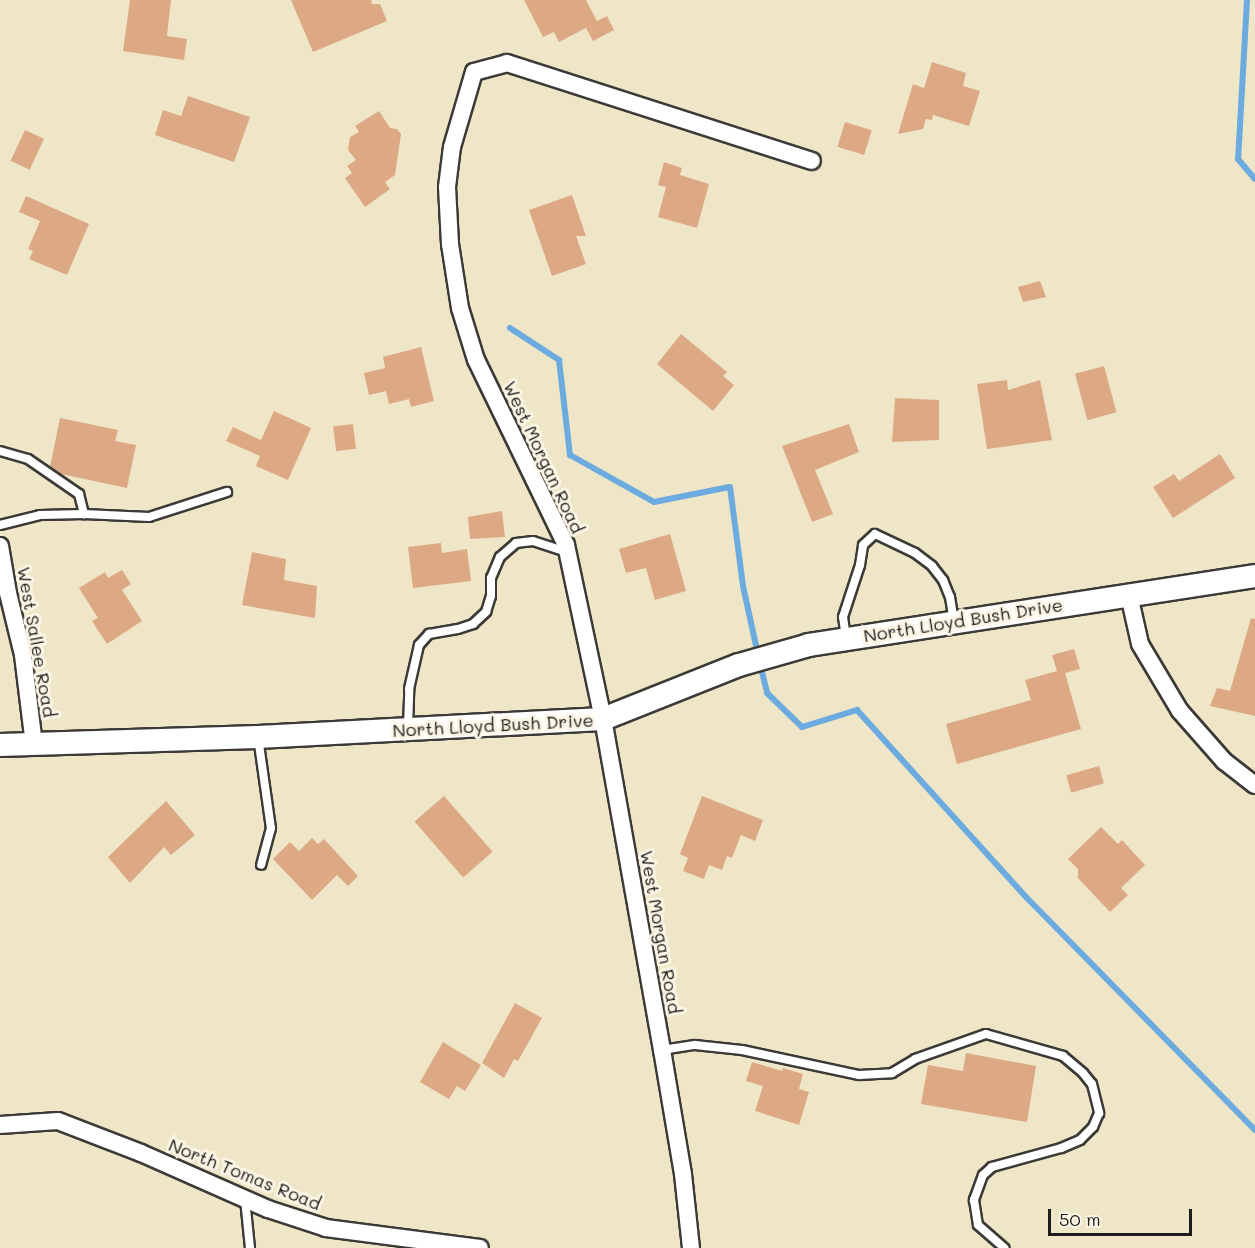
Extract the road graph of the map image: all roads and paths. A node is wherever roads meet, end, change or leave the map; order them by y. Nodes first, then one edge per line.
1 (812, 161) dead end
2 (0, 451) edge
3 (227, 492) dead end
4 (84, 514) junction
5 (0, 525) edge
6 (0, 546) edge
7 (567, 552) junction
8 (1255, 576) edge
9 (1129, 596) junction
10 (954, 622) junction
11 (846, 638) junction
12 (603, 719) junction
13 (408, 729) junction
14 (258, 737) junction
15 (0, 745) edge
16 (34, 746) junction
17 (1255, 785) edge
18 (261, 865) dead end
19 (662, 1050) junction
20 (0, 1125) edge
21 (245, 1199) junction
22 (378, 1242) edge
23 (250, 1248) edge
24 (480, 1248) edge
25 (691, 1248) edge
26 (1004, 1248) edge

1 - 7 street, West Morgan Road
2 - 4 lane
3 - 4 lane
4 - 5 lane
6 - 16 street, West Sallee Road
7 - 12 street, West Morgan Road
7 - 13 lane
8 - 9 street, North Lloyd Bush Drive
9 - 10 street, North Lloyd Bush Drive
9 - 17 street
10 - 11 street, North Lloyd Bush Drive
10 - 11 lane
11 - 12 street, North Lloyd Bush Drive
12 - 13 street, North Lloyd Bush Drive
12 - 19 street, West Morgan Road
13 - 14 street, North Lloyd Bush Drive
14 - 16 street, North Lloyd Bush Drive
14 - 18 lane
15 - 16 street, North Lloyd Bush Drive
19 - 25 street, West Morgan Road
19 - 26 lane
20 - 21 street, North Tomas Road
21 - 22 street, North Tomas Road
21 - 23 lane
22 - 24 street, North Tomas Road

